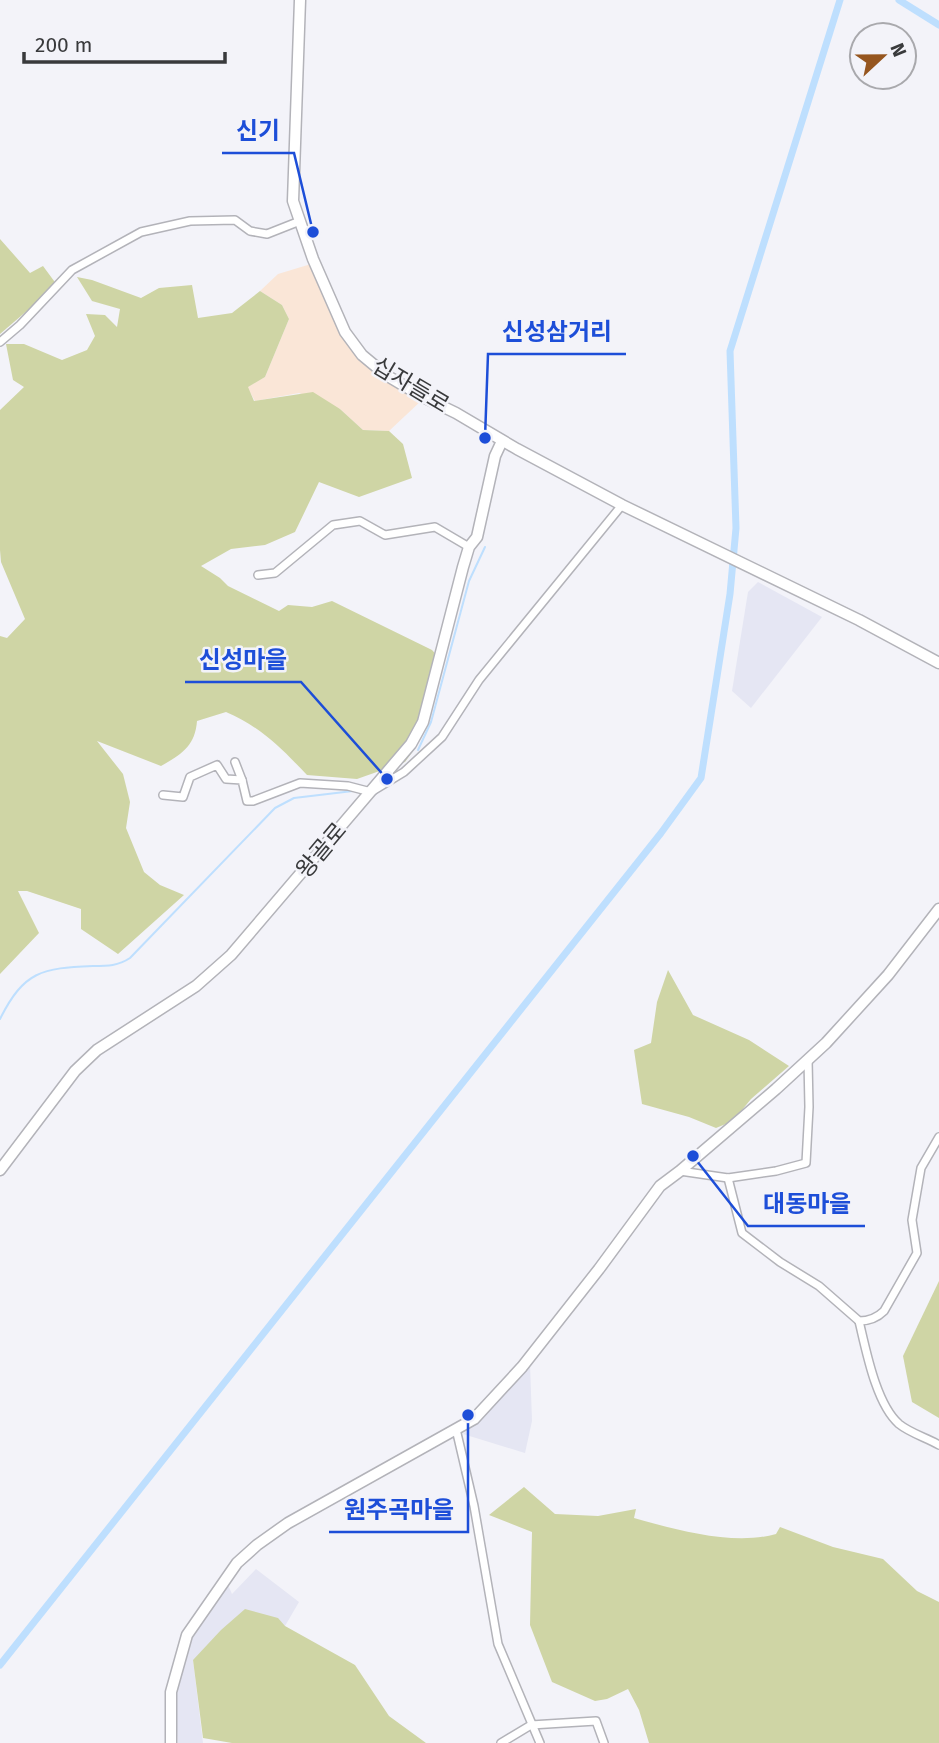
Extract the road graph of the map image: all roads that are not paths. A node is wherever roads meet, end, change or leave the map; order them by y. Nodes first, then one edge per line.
1 (300, 0) edge
2 (300, 221) junction
3 (0, 342) edge
4 (502, 441) junction
5 (622, 505) junction
6 (469, 547) junction
7 (258, 575) dead end
8 (939, 663) edge
9 (235, 762) dead end
10 (242, 780) junction
11 (371, 792) junction
12 (163, 794) dead end
13 (939, 909) edge
14 (808, 1060) junction
15 (939, 1137) edge
16 (0, 1170) edge
17 (680, 1171) junction
18 (728, 1178) junction
19 (859, 1321) junction
20 (456, 1429) junction
21 (939, 1445) edge
22 (531, 1725) junction
23 (171, 1743) edge
24 (500, 1743) edge
25 (540, 1743) edge
26 (604, 1743) edge

1 - 2 street, 십자들로
2 - 3 street
2 - 4 street, 십자들로
4 - 5 street, 십자들로
4 - 6 street, 왕골로
5 - 8 street, 십자들로
5 - 11 street
6 - 7 street
6 - 11 street, 왕골로
9 - 10 street
10 - 11 street
10 - 12 street
11 - 16 street, 왕골로
13 - 14 street
14 - 17 street
14 - 18 street
15 - 19 street
17 - 18 street
17 - 20 street
18 - 19 street
19 - 21 street
20 - 22 street
20 - 23 street
22 - 24 street
22 - 25 street
22 - 26 street

